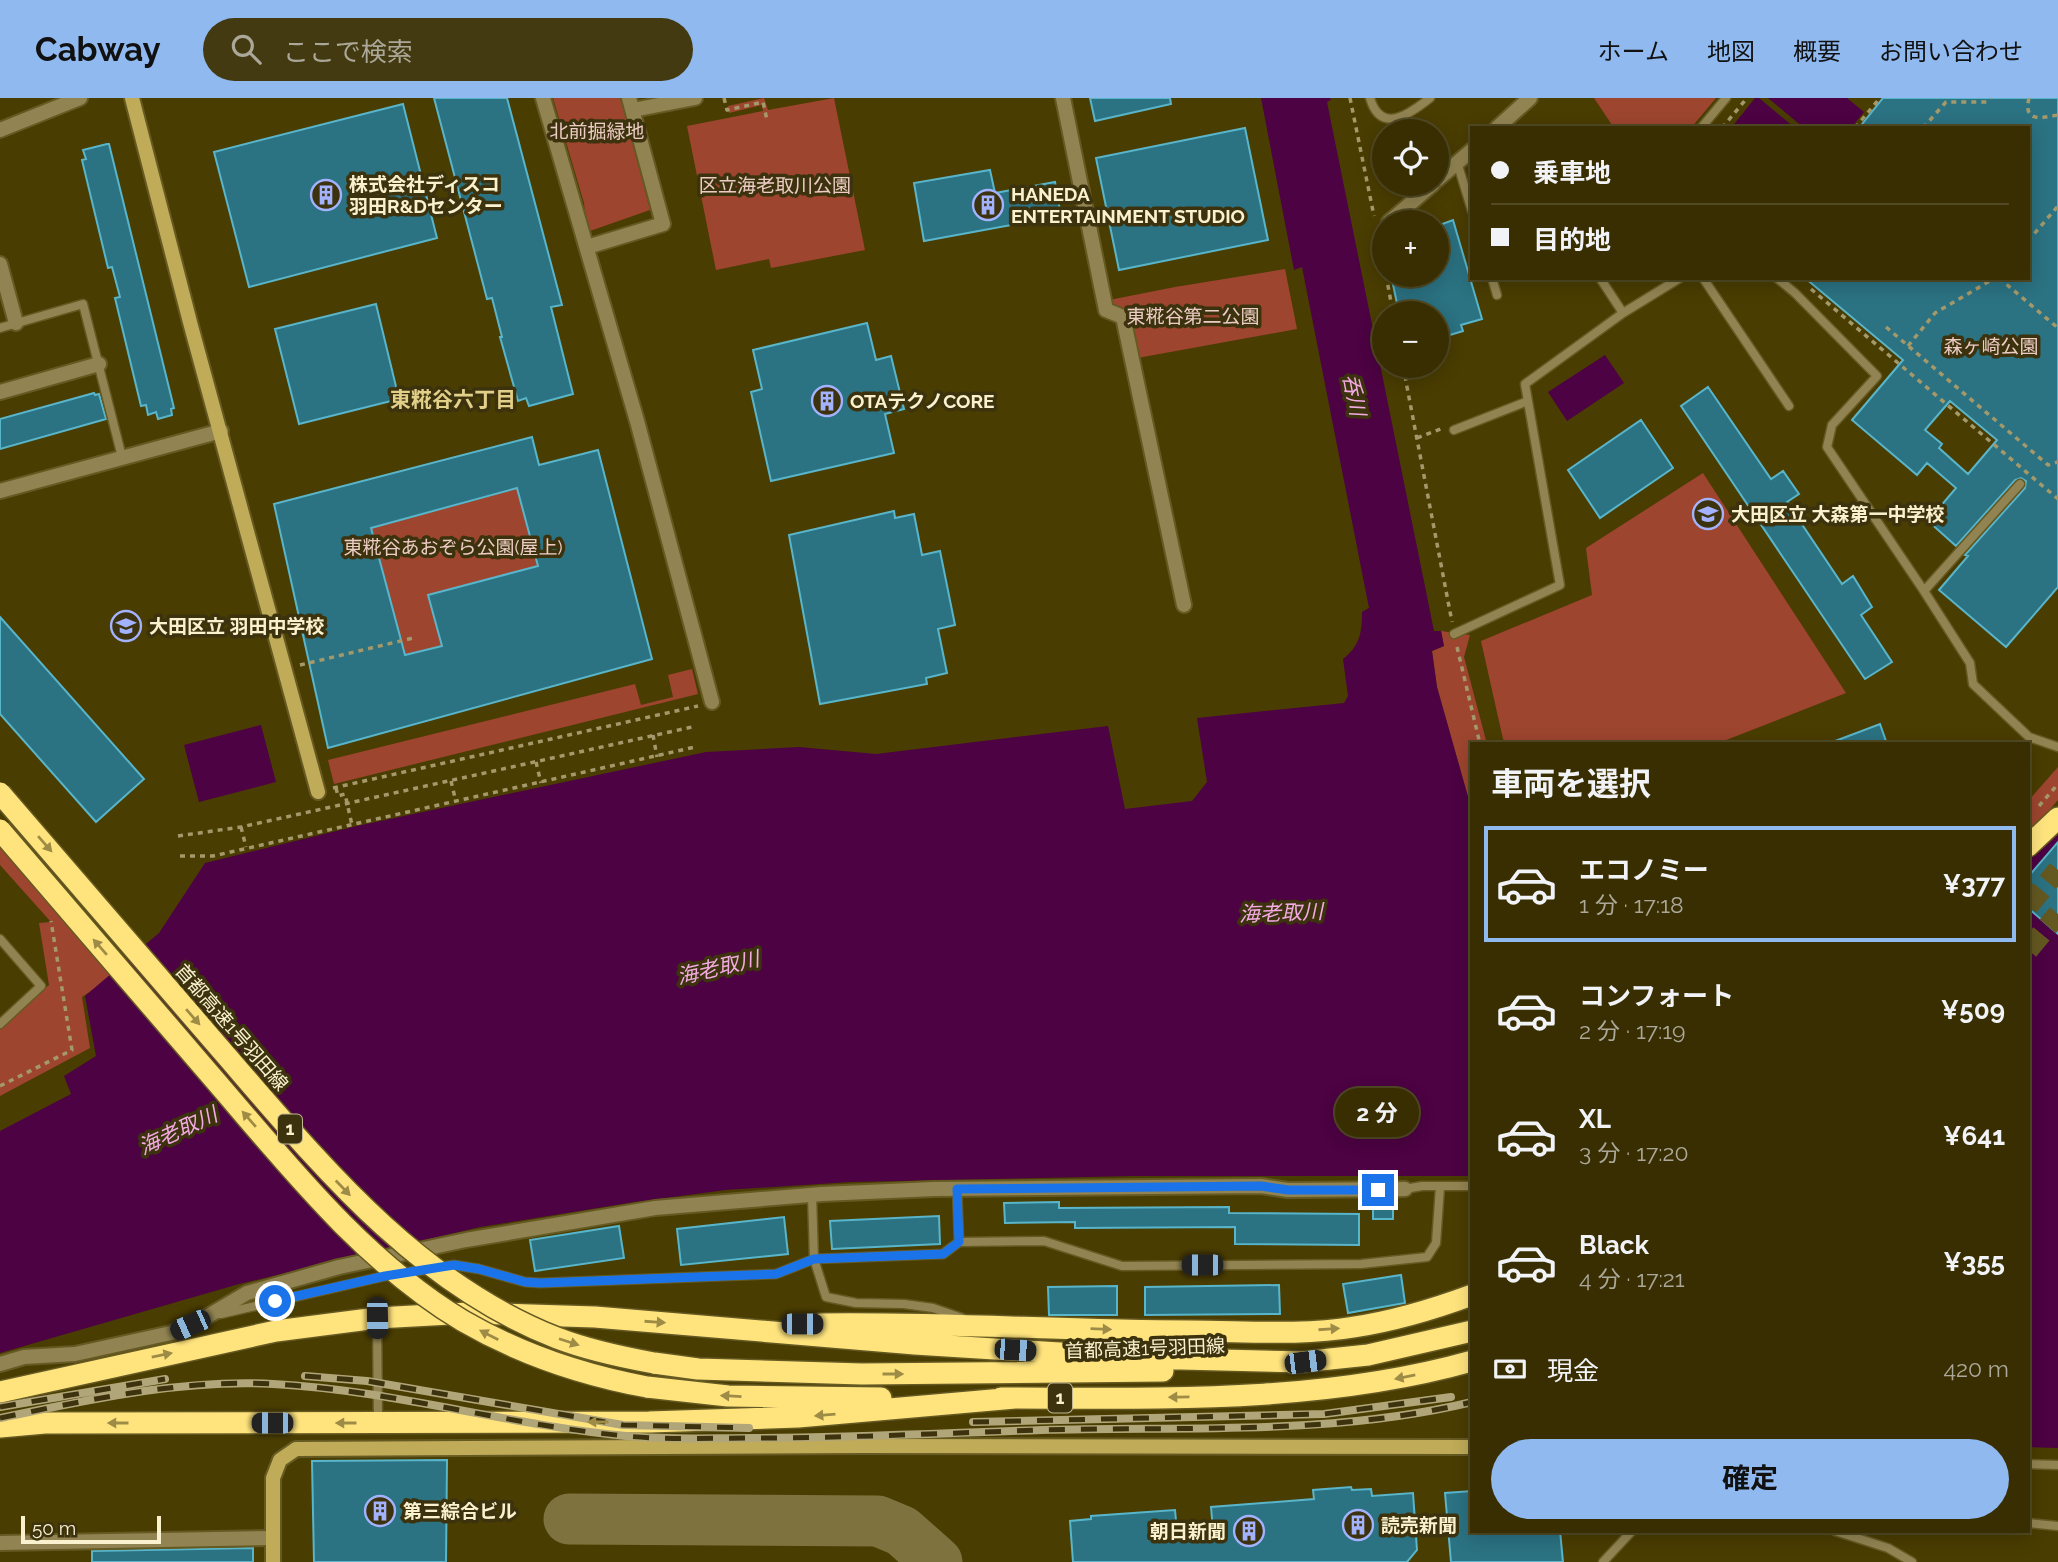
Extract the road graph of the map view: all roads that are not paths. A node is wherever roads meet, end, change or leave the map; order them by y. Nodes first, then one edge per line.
1 (80, 98) edge
2 (132, 98) edge
3 (543, 98) edge
4 (695, 98) edge
5 (1063, 98) edge
6 (1370, 98) edge
7 (1430, 98) edge
8 (1530, 98) edge
9 (1726, 98) edge
10 (631, 104) edge
11 (1500, 126) edge
12 (1703, 126) edge
13 (0, 130) edge
14 (1470, 152) edge
15 (1457, 162) junction
16 (1449, 169) edge
17 (1419, 196) edge
18 (1470, 204) edge
19 (1403, 210) edge
20 (594, 245) junction
21 (0, 264) edge
22 (1493, 280) edge
23 (1601, 280) edge
24 (1677, 280) edge
25 (1704, 280) edge
26 (1780, 280) edge
27 (1497, 295) dead end
28 (1623, 313) junction
29 (16, 323) junction
30 (0, 328) edge
31 (99, 365) junction
32 (0, 392) edge
33 (1528, 401) junction
34 (1789, 406) dead end
35 (1454, 430) road end
36 (221, 431) junction
37 (122, 457) junction
38 (2020, 484) dead end
39 (0, 491) edge
40 (1924, 590) junction
41 (1184, 605) dead end
42 (1454, 634) road end
43 (712, 702) road end
44 (2058, 747) edge
45 (318, 792) road end
46 (0, 793) edge
47 (2058, 818) edge
48 (0, 830) edge
49 (2030, 844) edge
50 (0, 939) edge
51 (0, 1024) edge
52 (1470, 1186) edge
53 (1440, 1187) junction
54 (957, 1189) junction
55 (1405, 1189) joint
56 (812, 1195) junction
57 (959, 1242) junction
58 (814, 1259) junction
59 (1470, 1297) edge
60 (208, 1317) junction
61 (377, 1318) junction
62 (702, 1325) junction
63 (984, 1325) junction
64 (1470, 1331) edge
65 (1305, 1362) junction
66 (1470, 1362) edge
67 (0, 1364) edge
68 (0, 1392) edge
69 (1015, 1398) junction
70 (378, 1422) junction
71 (0, 1427) edge
72 (1470, 1447) edge
73 (2030, 1464) edge
74 (2058, 1465) edge
75 (2030, 1523) edge
76 (2058, 1526) edge
77 (1630, 1533) edge
78 (1841, 1533) edge
79 (273, 1538) junction
80 (0, 1543) edge
81 (273, 1562) edge
82 (1603, 1562) edge
83 (1912, 1562) edge

1 - 13 street
2 - 36 street
3 - 20 street
4 - 10 street
5 - 41 street
6 - 7 lane
8 - 11 street
9 - 12 lane
10 - 20 street
14 - 15 street
15 - 16 street
15 - 18 lane
17 - 19 street
20 - 43 street
21 - 29 street
22 - 27 lane
23 - 28 lane
24 - 28 lane
25 - 34 lane
26 - 40 lane
28 - 33 lane
29 - 30 lane
29 - 31 lane
31 - 32 street
31 - 37 lane
33 - 35 lane
33 - 42 lane
36 - 37 street
36 - 45 street
37 - 39 street
38 - 40 lane
40 - 44 lane
46 -> 65 highway, 首都高速1号羽田線 / 1, bridge
47 - 49 highway
69 -> 48 highway, 1, bridge
50 - 51 lane
52 - 53 lane
53 - 55 lane
53 - 57 lane
54 - 55 street
54 - 56 street
54 - 57 lane
56 - 58 lane
56 - 60 street
57 - 58 lane
58 - 60 lane
58 - 63 lane
63 -> 59 highway
60 - 67 street
61 -> 62 highway
68 -> 61 highway
61 - 70 lane
62 - 63 highway
62 - 65 highway
64 - 65 highway, 首都高速1号羽田線 / 1
66 -> 69 highway, 1
69 -> 70 highway
70 -> 71 highway
72 - 79 street
73 - 74 lane
75 - 76 lane
77 - 82 lane
78 - 83 lane
79 - 80 street
79 - 81 street

